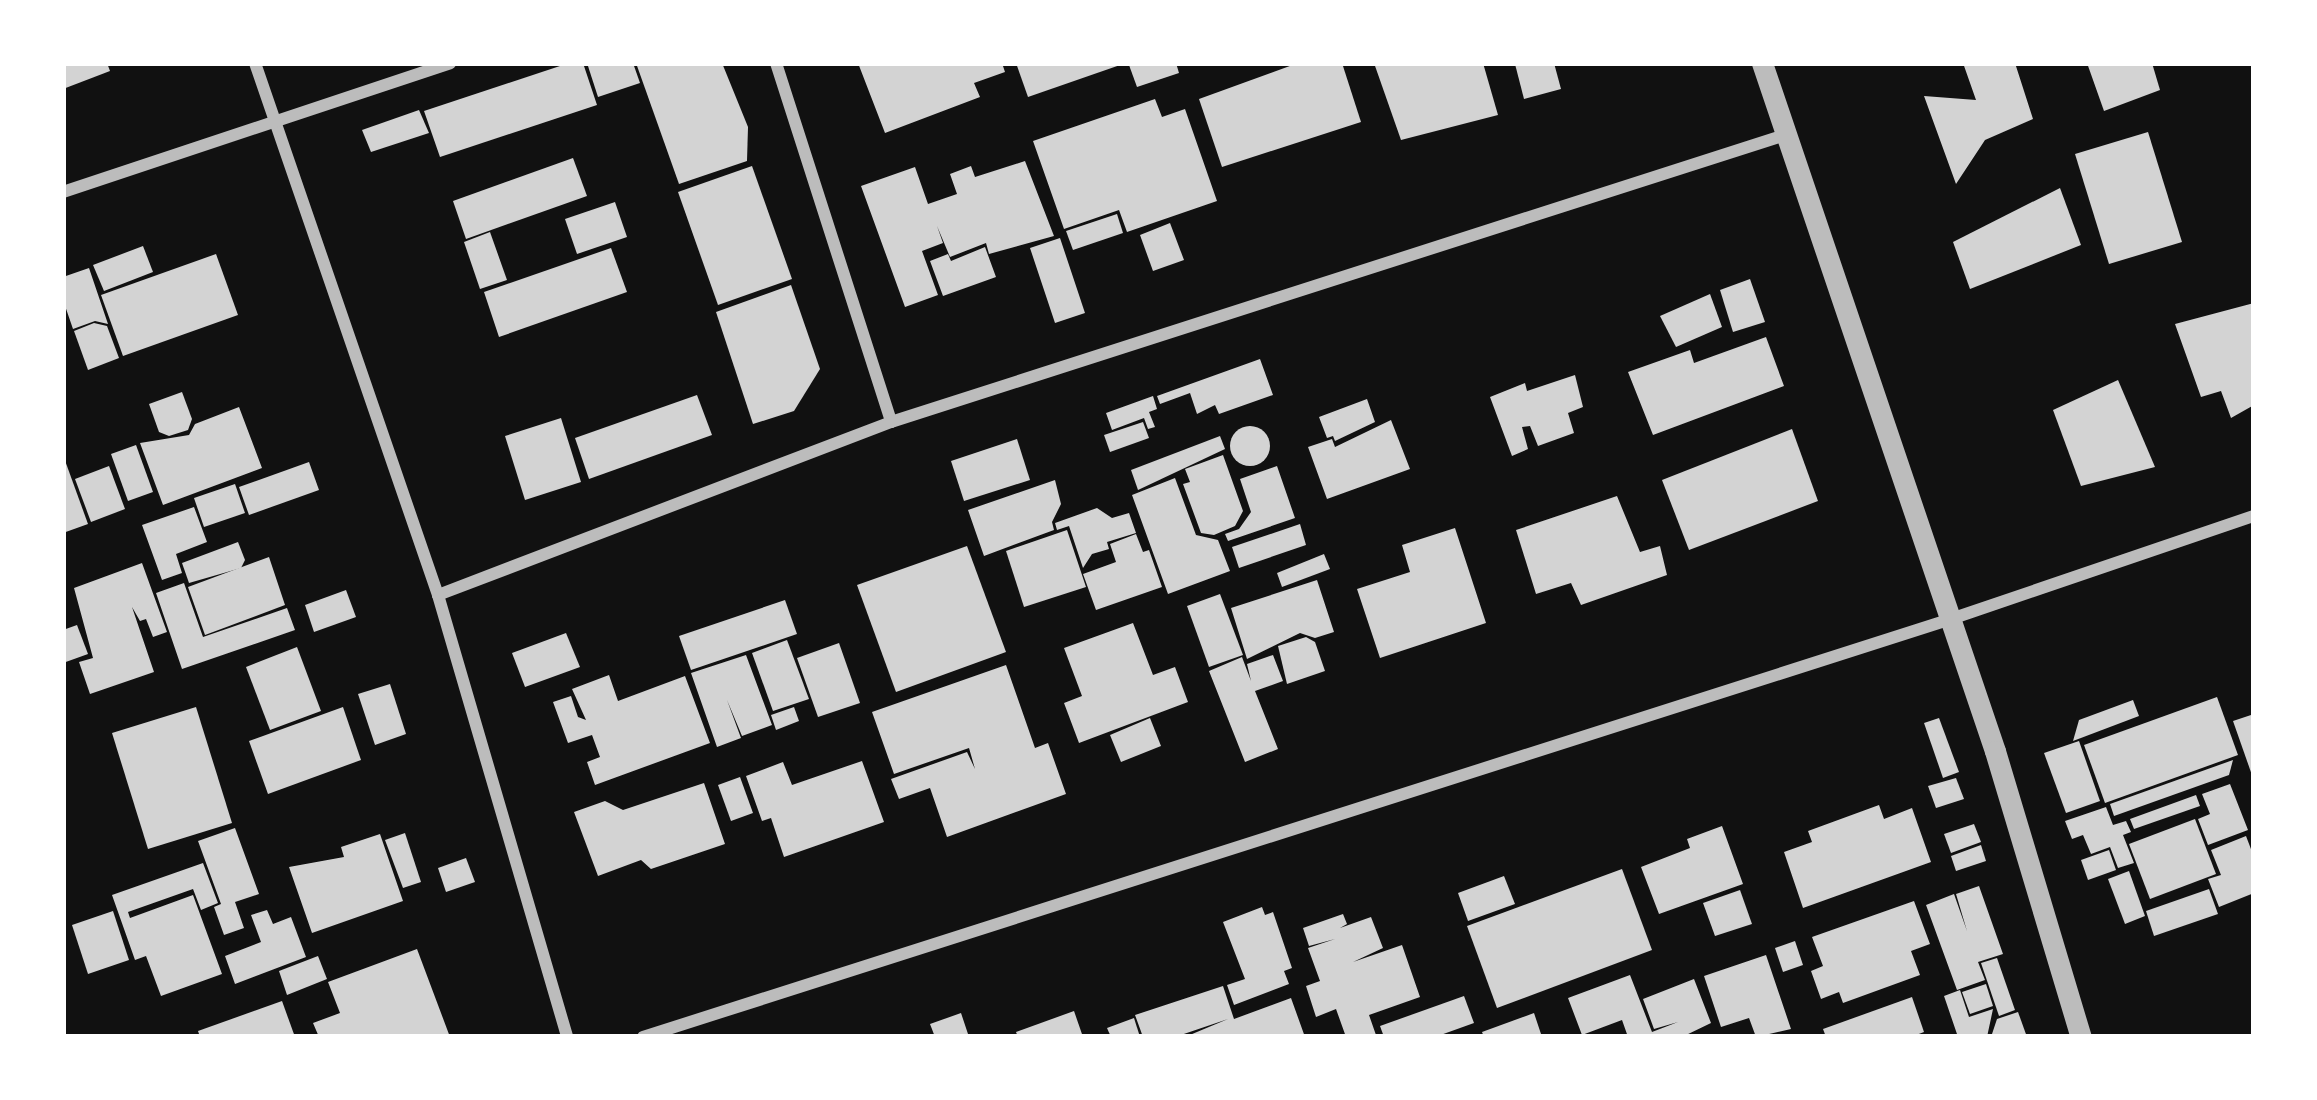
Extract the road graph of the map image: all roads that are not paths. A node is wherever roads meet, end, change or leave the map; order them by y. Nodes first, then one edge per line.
1 (256, 63) edge
2 (450, 63) edge
3 (776, 63) edge
4 (1762, 63) edge
5 (274, 122) junction
6 (1785, 135) junction
7 (63, 192) edge
8 (891, 422) junction
9 (2254, 516) edge
10 (438, 595) junction
11 (1948, 620) junction
12 (567, 1037) edge
13 (643, 1037) edge
14 (2081, 1037) edge

1 - 5 street
2 - 5 street
3 - 8 street
4 - 6 street
5 - 7 street
5 - 10 street
6 - 8 street
6 - 11 street
8 - 10 street
9 - 11 street
10 - 12 street
11 - 13 street
11 - 14 street

